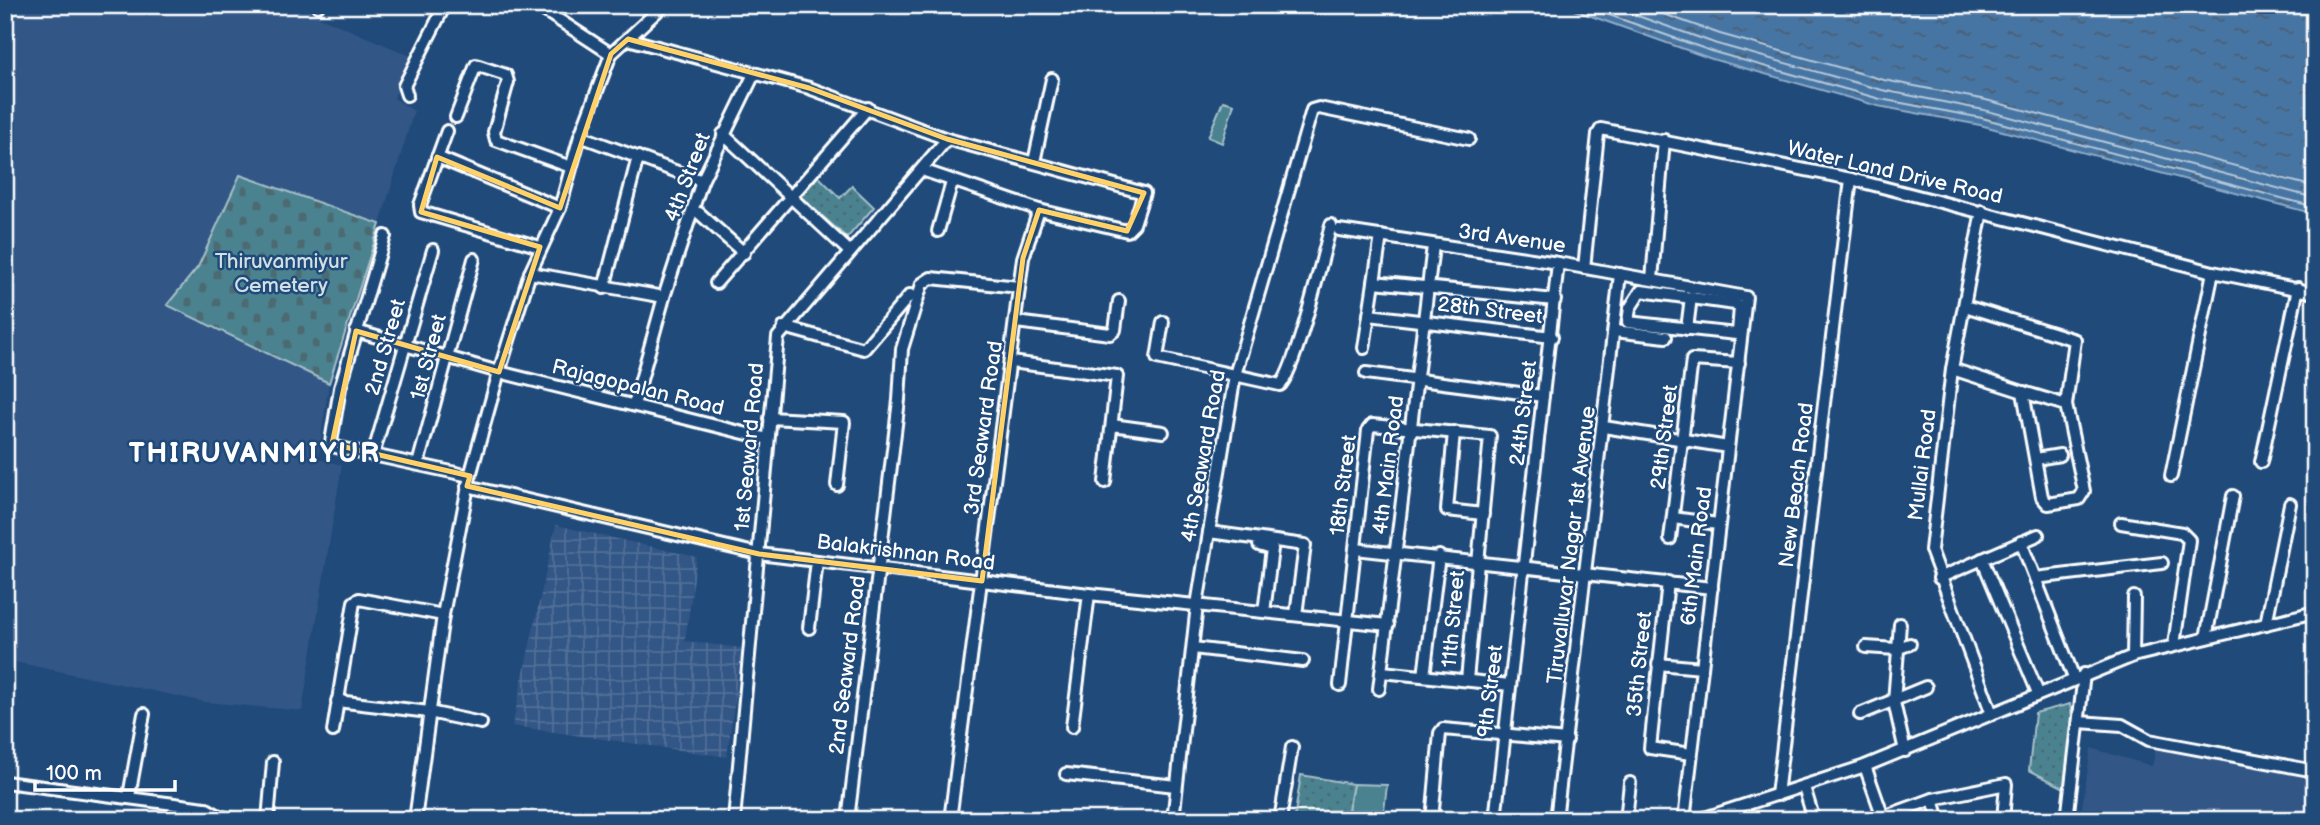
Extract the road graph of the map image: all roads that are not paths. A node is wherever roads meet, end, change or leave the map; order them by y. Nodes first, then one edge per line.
1 (445, 5) edge
2 (536, 5) edge
3 (664, 5) edge
4 (552, 10) edge
5 (628, 39) junction
6 (611, 54) junction
7 (754, 74) junction
8 (1052, 79) dead end
9 (407, 95) dead end
10 (868, 108) junction
11 (456, 117) dead end
12 (447, 131) dead end
13 (723, 134) junction
14 (580, 136) junction
15 (947, 139) junction
16 (1469, 139) dead end
17 (1664, 140) junction
18 (437, 157) junction
19 (638, 158) junction
20 (1034, 162) junction
21 (571, 167) junction
22 (922, 170) junction
23 (1851, 179) junction
24 (702, 181) junction
25 (952, 182) junction
26 (793, 199) junction
27 (561, 208) junction
28 (1039, 210) junction
29 (1982, 211) junction
30 (699, 213) dead end
31 (938, 231) dead end
32 (385, 236) dead end
33 (1381, 236) junction
34 (1433, 246) junction
35 (540, 247) junction
36 (433, 250) dead end
37 (850, 252) junction
38 (744, 253) junction
39 (474, 259) dead end
40 (1558, 263) junction
41 (1584, 268) junction
42 (2213, 272) junction
43 (530, 274) junction
44 (1620, 274) junction
45 (1649, 278) junction
46 (1374, 282) junction
47 (716, 283) dead end
48 (1019, 287) junction
49 (604, 288) junction
50 (1429, 288) junction
51 (2298, 288) junction
52 (1645, 291) junction
53 (1685, 292) junction
54 (2315, 293) edge
55 (910, 295) dead end
56 (664, 297) junction
57 (1555, 300) junction
58 (1119, 301) dead end
59 (1965, 306) junction
60 (1369, 315) junction
61 (1016, 322) junction
62 (1163, 322) dead end
63 (1424, 322) junction
64 (784, 327) junction
65 (1688, 329) junction
66 (356, 331) junction
67 (1614, 331) junction
68 (1552, 337) junction
69 (1666, 337) dead end
70 (405, 346) junction
71 (1364, 348) dead end
72 (448, 357) junction
73 (1011, 362) junction
74 (1739, 363) junction
75 (1952, 369) junction
76 (499, 372) junction
77 (1366, 373) dead end
78 (1235, 375) junction
79 (1418, 380) junction
80 (2024, 392) junction
81 (1543, 396) junction
82 (634, 405) junction
83 (2066, 405) junction
84 (770, 418) junction
85 (1112, 425) junction
86 (1604, 427) junction
87 (1412, 429) junction
88 (1163, 432) dead end
89 (1454, 432) junction
90 (768, 439) junction
91 (1682, 440) junction
92 (1728, 447) junction
93 (373, 455) junction
94 (2060, 455) dead end
95 (2036, 459) junction
96 (2261, 462) dead end
97 (418, 464) junction
98 (2171, 476) dead end
99 (468, 481) junction
100 (1105, 482) dead end
101 (837, 485) dead end
102 (2233, 496) dead end
103 (2290, 504) dead end
104 (1483, 514) junction
105 (1673, 518) junction
106 (2121, 523) dead end
107 (1718, 524) junction
108 (1209, 535) junction
109 (2038, 535) dead end
110 (1670, 539) dead end
111 (2021, 542) junction
112 (1355, 549) junction
113 (1397, 553) junction
114 (760, 554) junction
115 (1439, 556) junction
116 (1982, 559) junction
117 (817, 561) junction
118 (1478, 561) junction
119 (2162, 563) dead end
120 (1524, 567) junction
121 (877, 569) junction
122 (1587, 573) junction
123 (1939, 578) junction
124 (2035, 578) junction
125 (982, 581) junction
126 (1668, 582) junction
127 (1712, 588) junction
128 (1253, 590) dead end
129 (1266, 592) junction
130 (1089, 594) junction
131 (2134, 597) dead end
132 (1197, 605) junction
133 (1264, 612) junction
134 (2315, 612) edge
135 (443, 615) junction
136 (1296, 615) junction
137 (1347, 620) junction
138 (1899, 624) dead end
139 (2266, 624) junction
140 (1388, 625) junction
141 (809, 628) dead end
142 (2206, 638) junction
143 (1910, 644) dead end
144 (2174, 645) junction
145 (1866, 647) dead end
146 (1193, 648) junction
147 (1896, 649) junction
148 (2133, 656) junction
149 (1303, 661) dead end
150 (1658, 664) junction
151 (1702, 668) junction
152 (1382, 672) junction
153 (1424, 676) junction
154 (2079, 676) junction
155 (1467, 680) junction
156 (1340, 685) dead end
157 (1510, 685) junction
158 (1926, 687) dead end
159 (1379, 689) dead end
160 (2038, 693) junction
161 (337, 701) junction
162 (1894, 702) junction
163 (429, 712) junction
164 (144, 714) dead end
165 (1860, 714) dead end
166 (1992, 714) junction
167 (2080, 722) junction
168 (481, 723) dead end
169 (1072, 727) dead end
170 (333, 730) dead end
171 (1504, 735) junction
172 (1567, 740) junction
173 (1292, 747) dead end
174 (1905, 751) junction
175 (1691, 754) junction
176 (273, 762) dead end
177 (1865, 766) junction
178 (2315, 771) edge
179 (1066, 774) dead end
180 (5, 782) edge
181 (1630, 783) dead end
182 (1176, 786) junction
183 (1804, 787) junction
184 (1777, 795) junction
185 (129, 796) junction
186 (1933, 799) junction
187 (220, 818) edge
188 (1883, 818) edge
189 (242, 820) edge
190 (268, 820) edge
191 (415, 820) edge
192 (734, 820) edge
193 (848, 820) edge
194 (950, 820) edge
195 (1173, 820) edge
196 (1280, 820) edge
197 (1432, 820) edge
198 (1495, 820) edge
199 (1556, 820) edge
200 (1626, 820) edge
201 (1684, 820) edge
202 (1698, 820) edge
203 (1814, 820) edge
204 (1939, 820) edge
205 (2003, 820) edge
206 (2067, 820) edge

1 - 9 street
2 - 4 street
3 - 5 street
4 - 6 street
5 - 6 street
5 - 7 street
6 - 14 street
7 - 10 street
7 - 13 street, 4th Street
8 - 20 street
10 - 15 street
10 - 26 street
11 - 21 street
12 - 18 street
13 - 24 street, 4th Street
13 - 26 street
14 - 19 street
14 - 21 street
15 - 20 street
15 - 22 street, 1st Seaward Road
16 - 78 street, 4th Seaward Road
17 - 23 street, Water Land Drive Road
17 - 41 street, Water Land Drive Road
17 - 45 street
18 - 27 street
18 - 35 street
19 - 24 street
19 - 49 street
20 - 28 street
21 - 27 street
22 - 25 street
22 - 37 street, 1st Seaward Road
23 - 29 street, Water Land Drive Road
23 - 184 street, New Beach Road
24 - 56 street, 4th Street
25 - 28 street
25 - 31 street
26 - 37 street
26 - 38 street
27 - 35 street
28 - 48 street, 3rd Seaward Road
29 - 42 street, Water Land Drive Road
29 - 59 street, Mullai Road
30 - 38 street
32 - 66 street
33 - 34 street, 3rd Avenue
33 - 46 street
33 - 78 street, 3rd Avenue
34 - 40 street, 3rd Avenue
34 - 50 street, 4th Main Road
35 - 43 street
36 - 70 street, 2nd Street
37 - 64 street, 1st Seaward Road
38 - 47 street
39 - 72 street, 1st Street
40 - 41 street, 3rd Avenue
40 - 57 street, 24th Street
41 - 44 street, 3rd Avenue
42 - 51 street, Water Land Drive Road
42 - 98 street
43 - 49 street
43 - 76 street
44 - 45 street
44 - 67 street, Tiruvalluvar Nagar 1st Avenue
45 - 52 street
45 - 53 street
46 - 50 street
46 - 60 street
48 - 61 street, 3rd Seaward Road
48 - 121 street, 2nd Seaward Road
49 - 56 street
50 - 57 street
50 - 63 street, 4th Main Road
51 - 54 street, Water Land Drive Road
51 - 96 street
52 - 53 street
52 - 65 street
53 - 65 street
53 - 65 street
53 - 74 street, 6th Main Road
55 - 64 street
56 - 82 street, 4th Street
57 - 68 street, 24th Street
58 - 61 street
59 - 75 street, Mullai Road
59 - 83 street
60 - 63 street, 28th Street
60 - 71 street
61 - 73 street, 3rd Seaward Road
62 - 78 street
63 - 68 street, 28th Street
63 - 79 street, 4th Main Road
64 - 84 street, 1st Seaward Road
66 - 70 street, Rajagopalan Road
66 - 93 street, Balakrishnan Road
67 - 69 street
67 - 86 street, Tiruvalluvar Nagar 1st Avenue
68 - 81 street, 24th Street
70 - 72 street, Rajagopalan Road
70 - 93 street, 2nd Street
72 - 76 street, Rajagopalan Road
72 - 97 street, 1st Street
73 - 85 street
73 - 125 street, 3rd Seaward Road
74 - 91 street, 29th Street
74 - 92 street, 6th Main Road
75 - 80 street
75 - 123 street, Mullai Road
76 - 82 street, Rajagopalan Road
76 - 99 street
77 - 79 street
78 - 108 street, 4th Seaward Road
79 - 81 street
79 - 87 street, 4th Main Road
80 - 83 street
80 - 95 street
81 - 120 street, 24th Street
82 - 90 street, Rajagopalan Road
83 - 95 street
84 - 90 street, 1st Seaward Road
84 - 101 street
85 - 88 street
85 - 100 street
86 - 91 street
86 - 122 street, Tiruvalluvar Nagar 1st Avenue
87 - 89 street
87 - 112 street, 18th Street
87 - 113 street, 4th Main Road
89 - 104 street
89 - 104 street, 11th Street
90 - 114 street, 1st Seaward Road
91 - 92 street
91 - 105 street, 29th Street
92 - 107 street, 6th Main Road
93 - 97 street, Balakrishnan Road
94 - 95 street
97 - 99 street, Balakrishnan Road
99 - 114 street, Balakrishnan Road
99 - 135 street
102 - 142 street
103 - 139 street
104 - 118 street, 11th Street
105 - 107 street
105 - 110 street, 29th Street
106 - 144 street
107 - 127 street, 6th Main Road
108 - 129 street
108 - 132 street, 4th Seaward Road
108 - 136 street
109 - 111 street
111 - 116 street
111 - 124 street
112 - 113 street
112 - 137 street
113 - 115 street
113 - 140 street, 4th Main Road
114 - 117 street, Balakrishnan Road
114 - 192 street, 1st Seaward Road
115 - 118 street
115 - 153 street
116 - 123 street
116 - 160 street
117 - 121 street, Balakrishnan Road
117 - 141 street
118 - 120 street
118 - 155 street, 11th Street
119 - 124 street
120 - 122 street
120 - 157 street, 9th Street
121 - 125 street, Balakrishnan Road
121 - 193 street, 2nd Seaward Road
122 - 126 street
122 - 172 street, Tiruvalluvar Nagar 1st Avenue
123 - 166 street, Mullai Road
124 - 154 street
125 - 130 street, Balakrishnan Road
125 - 194 street, 3rd Seaward Road
126 - 127 street
126 - 150 street, 35th Street
127 - 151 street, 6th Main Road
128 - 129 street
129 - 133 street
130 - 132 street, Balakrishnan Road
130 - 169 street
131 - 148 street
132 - 133 street, Balakrishnan Road
132 - 146 street, 4th Seaward Road
133 - 136 street, Balakrishnan Road
134 - 139 street
135 - 161 street
135 - 163 street
136 - 137 street, Balakrishnan Road
137 - 140 street, Balakrishnan Road
137 - 156 street
138 - 147 street
139 - 142 street
140 - 152 street, 4th Main Road
142 - 144 street
143 - 147 street
144 - 148 street
145 - 147 street
146 - 149 street
146 - 182 street, 4th Seaward Road
147 - 162 street
148 - 154 street
150 - 151 street
150 - 175 street, 35th Street
151 - 175 street, 6th Main Road
152 - 153 street
152 - 159 street, 4th Main Road
153 - 155 street
154 - 160 street
154 - 167 street
155 - 157 street
157 - 171 street, 9th Street
158 - 162 street
160 - 166 street
161 - 163 street
161 - 170 street
162 - 165 street
162 - 174 street
163 - 168 street
163 - 191 street
164 - 185 street
166 - 174 street
167 - 178 street
167 - 206 street
171 - 172 street
171 - 197 street
171 - 198 street, 9th Street
172 - 199 street, Tiruvalluvar Nagar 1st Avenue
173 - 196 street
174 - 177 street
175 - 201 street, 6th Main Road
176 - 190 street
177 - 183 street
177 - 188 street
179 - 182 street
180 - 185 street
181 - 200 street
182 - 195 street, 4th Seaward Road
183 - 184 street
183 - 203 street
184 - 202 street
185 - 187 street
186 - 188 street
186 - 204 street
186 - 205 street
187 - 189 street

